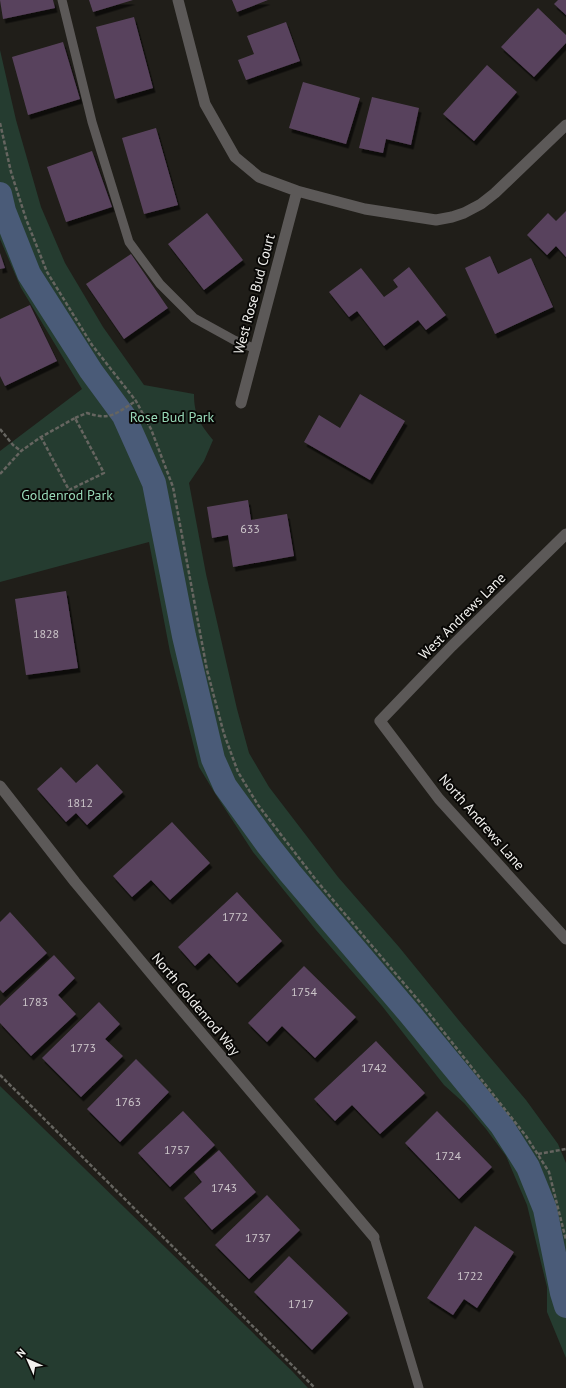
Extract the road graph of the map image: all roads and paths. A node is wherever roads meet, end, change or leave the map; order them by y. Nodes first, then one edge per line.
1 (62, 0) edge
2 (178, 0) edge
3 (0, 123) edge
4 (566, 126) edge
5 (297, 191) junction
6 (256, 349) junction
7 (136, 401) junction
8 (241, 403) dead end
9 (75, 418) junction
10 (0, 429) edge
11 (41, 437) junction
12 (21, 450) junction
13 (0, 474) edge
14 (566, 534) edge
15 (380, 720) joint
16 (0, 786) edge
17 (566, 939) edge
18 (0, 1075) edge
19 (566, 1149) edge
20 (538, 1154) junction
21 (374, 1237) joint
22 (566, 1240) edge
23 (314, 1388) edge
24 (419, 1388) edge

1 - 6 lane
2 - 5 street
3 - 7 path
4 - 5 street
5 - 6 street, West Rose Bud Court
6 - 8 street, West Rose Bud Court
7 - 9 path
7 - 20 path
9 - 11 path
9 - 11 path
10 - 12 path
11 - 12 path
12 - 13 path
14 - 15 street, West Andrews Lane
15 - 17 street, North Andrews Lane
16 - 21 street, North Goldenrod Way
18 - 23 path
19 - 20 path
20 - 22 path
21 - 24 lane

